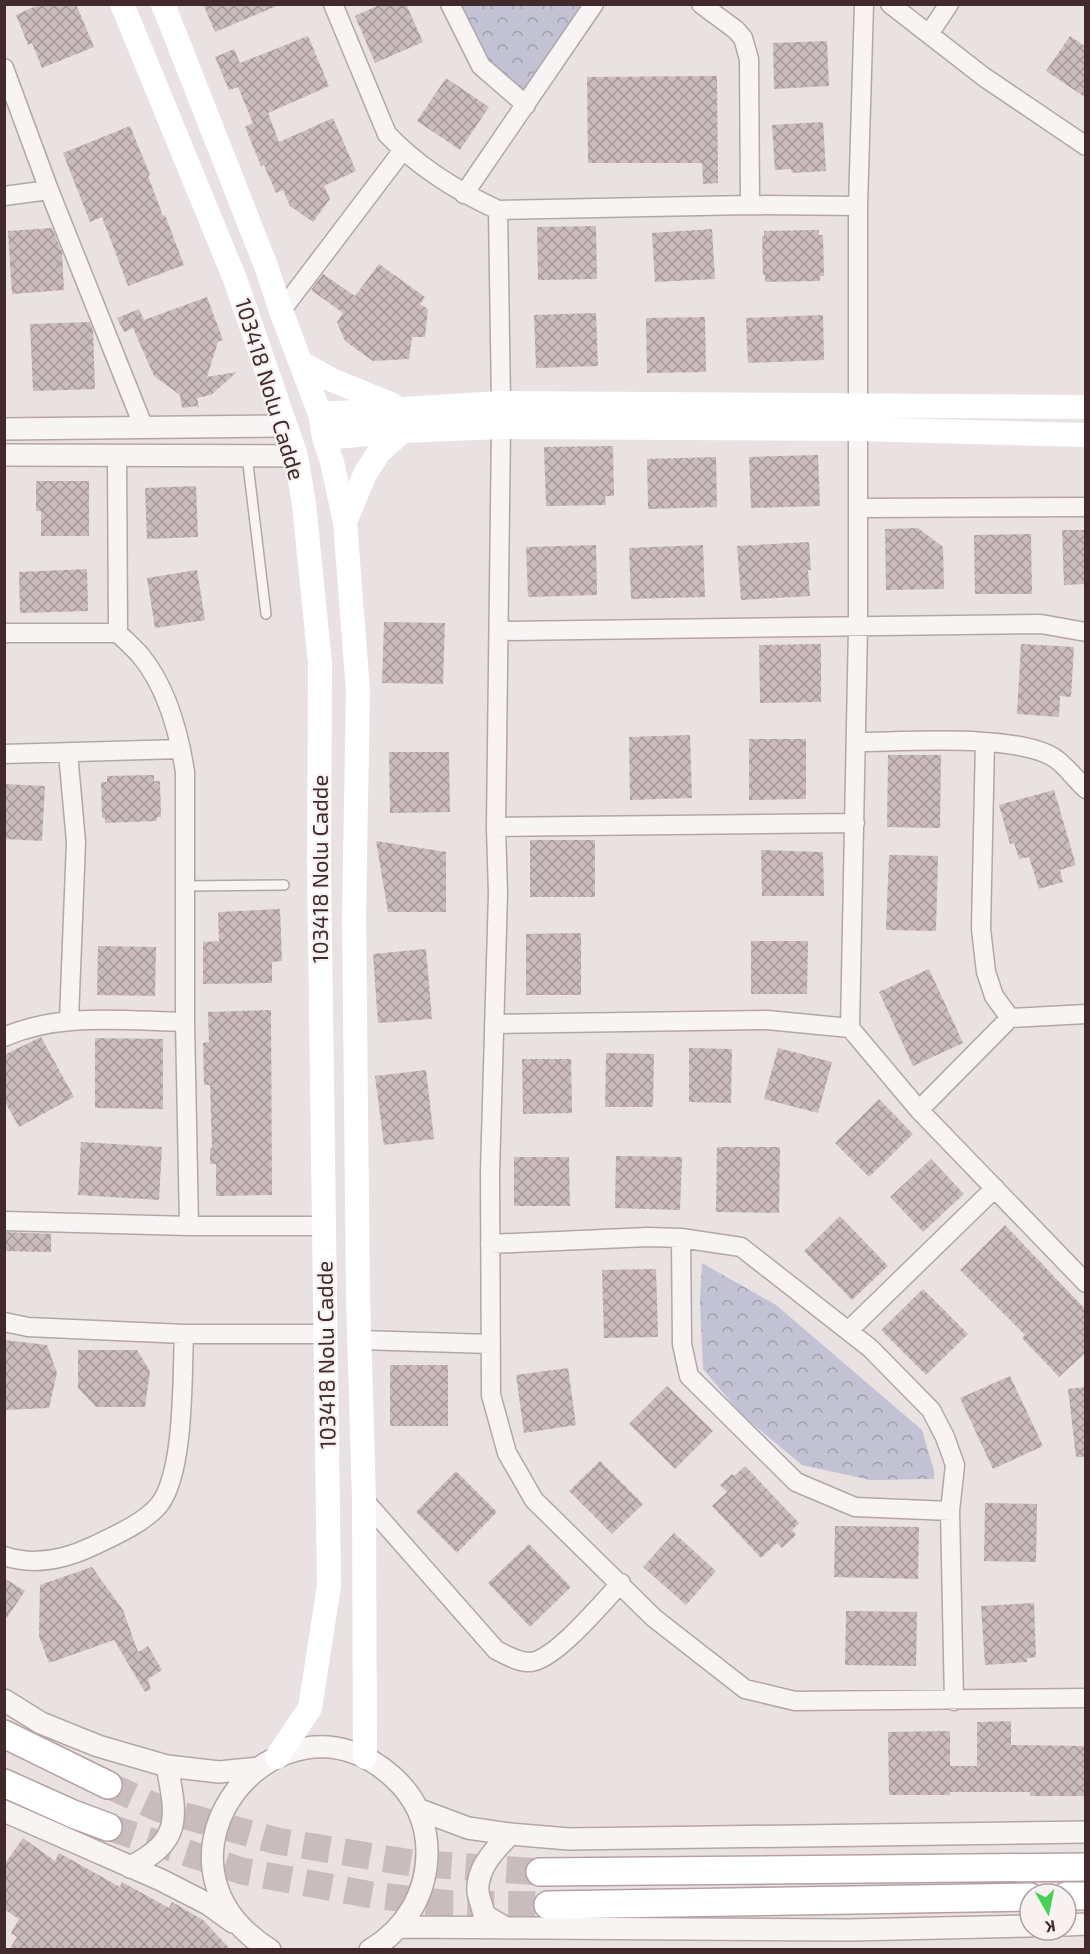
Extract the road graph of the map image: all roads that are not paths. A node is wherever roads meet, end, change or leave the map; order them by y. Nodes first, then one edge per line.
1 (122, 4) edge
2 (164, 4) edge
3 (333, 4) edge
4 (450, 4) edge
5 (594, 4) edge
6 (701, 4) edge
7 (864, 4) edge
8 (890, 4) edge
9 (949, 4) edge
10 (929, 34) junction
11 (4, 68) edge
12 (526, 105) junction
13 (1086, 146) edge
14 (403, 150) junction
15 (49, 190) junction
16 (464, 194) junction
17 (4, 196) edge
18 (750, 205) junction
19 (858, 206) junction
20 (498, 210) junction
21 (281, 311) junction
22 (301, 363) junction
23 (501, 403) junction
24 (857, 404) junction
25 (1086, 407) edge
26 (320, 414) junction
27 (402, 420) junction
28 (285, 426) junction
29 (501, 427) junction
30 (144, 428) junction
31 (4, 429) edge
32 (858, 429) junction
33 (1086, 435) edge
34 (324, 438) junction
35 (4, 455) edge
36 (117, 455) junction
37 (246, 456) junction
38 (296, 456) junction
39 (1086, 507) edge
40 (859, 508) junction
41 (345, 522) junction
42 (266, 614) dead end
43 (858, 626) junction
44 (500, 631) junction
45 (4, 633) edge
46 (118, 633) junction
47 (1086, 633) edge
48 (857, 742) junction
49 (985, 742) junction
50 (181, 749) junction
51 (68, 753) junction
52 (4, 754) edge
53 (1086, 789) edge
54 (855, 823) junction
55 (496, 827) junction
56 (284, 885) dead end
57 (185, 886) junction
58 (1086, 1014) edge
59 (1010, 1018) junction
60 (69, 1020) junction
61 (185, 1022) junction
62 (494, 1024) junction
63 (850, 1028) junction
64 (4, 1037) edge
65 (919, 1110) junction
66 (995, 1188) junction
67 (4, 1221) edge
68 (189, 1226) junction
69 (324, 1226) junction
70 (681, 1238) junction
71 (490, 1244) junction
72 (1086, 1283) edge
73 (4, 1322) edge
74 (848, 1331) junction
75 (184, 1334) junction
76 (325, 1334) junction
77 (360, 1340) junction
78 (490, 1344) junction
79 (364, 1500) junction
80 (950, 1511) junction
81 (4, 1556) edge
82 (621, 1583) junction
83 (1086, 1698) edge
84 (4, 1700) edge
85 (954, 1701) junction
86 (4, 1734) edge
87 (365, 1757) junction
88 (268, 1762) junction
89 (167, 1766) junction
90 (4, 1783) edge
91 (108, 1785) tunnel mouth
92 (420, 1810) junction
93 (4, 1811) edge
94 (108, 1827) tunnel mouth
95 (1086, 1832) edge
96 (510, 1834) junction
97 (130, 1867) junction
98 (1086, 1867) edge
99 (540, 1872) tunnel mouth
100 (1018, 1897) edge
101 (548, 1905) tunnel mouth
102 (239, 1926) junction
103 (1018, 1926) edge
104 (399, 1927) junction
105 (506, 1928) junction
106 (270, 1950) edge
107 (370, 1950) edge

1 - 28 main road, 103418 Nolu Cadde
2 - 21 main road
3 - 14 street
4 - 12 street
5 - 12 street
6 - 18 street
7 - 19 street
8 - 10 street
9 - 10 street
10 - 13 street
11 - 15 street
12 - 16 street
14 - 16 street
14 - 21 street
15 - 17 street
15 - 30 street
16 - 20 street
18 - 19 street
18 - 20 street
19 - 24 street
20 - 23 street
21 - 22 main road
22 - 26 main road
22 - 27 main road
23 - 24 main road
23 - 27 main road
24 - 25 main road
24 - 32 street
26 - 27 main road
26 - 34 main road
27 - 29 main road
27 - 34 main road
27 - 41 main road
28 - 30 street
28 - 38 main road, 103418 Nolu Cadde
29 - 32 main road
29 - 44 street
30 - 31 street
32 - 33 main road
32 - 40 street
34 - 41 main road
35 - 36 street
36 - 37 street
36 - 46 street
37 - 38 street
37 - 42 lane
38 - 69 main road, 103418 Nolu Cadde
39 - 40 street
40 - 43 street
41 - 77 main road
43 - 44 street
43 - 47 street
43 - 48 street
44 - 55 street
45 - 46 street
46 - 50 street
48 - 49 street
48 - 54 street
49 - 53 street
49 - 59 street
50 - 51 street
50 - 57 street
51 - 52 street
51 - 60 street
54 - 55 street
54 - 63 street
55 - 62 street
56 - 57 lane
57 - 61 street
58 - 59 street
59 - 65 street
60 - 61 street
60 - 64 street
61 - 68 street
62 - 63 street
62 - 71 street
63 - 65 street
65 - 66 street
66 - 72 street
66 - 74 street
67 - 68 street
68 - 69 street
69 - 76 main road, 103418 Nolu Cadde
70 - 71 street
70 - 74 street
70 - 80 street
71 - 78 street
73 - 75 street
74 - 80 street
75 - 76 street
75 - 81 street
76 - 88 main road, 103418 Nolu Cadde
77 - 78 street
77 - 79 main road
78 - 82 street
79 - 82 street
79 - 87 main road
80 - 85 street
82 - 85 street
83 - 85 street
84 - 89 street
86 - 91 main road
87 - 88 street
87 - 92 street
88 - 89 street
88 - 102 street
89 - 97 street
90 - 94 main road
92 - 96 street
92 - 104 street
93 - 97 street
95 - 96 street
96 - 105 street
97 - 102 street
98 - 99 main road
100 - 101 main road
102 - 106 street
103 - 105 street
104 - 105 street
104 - 107 street

